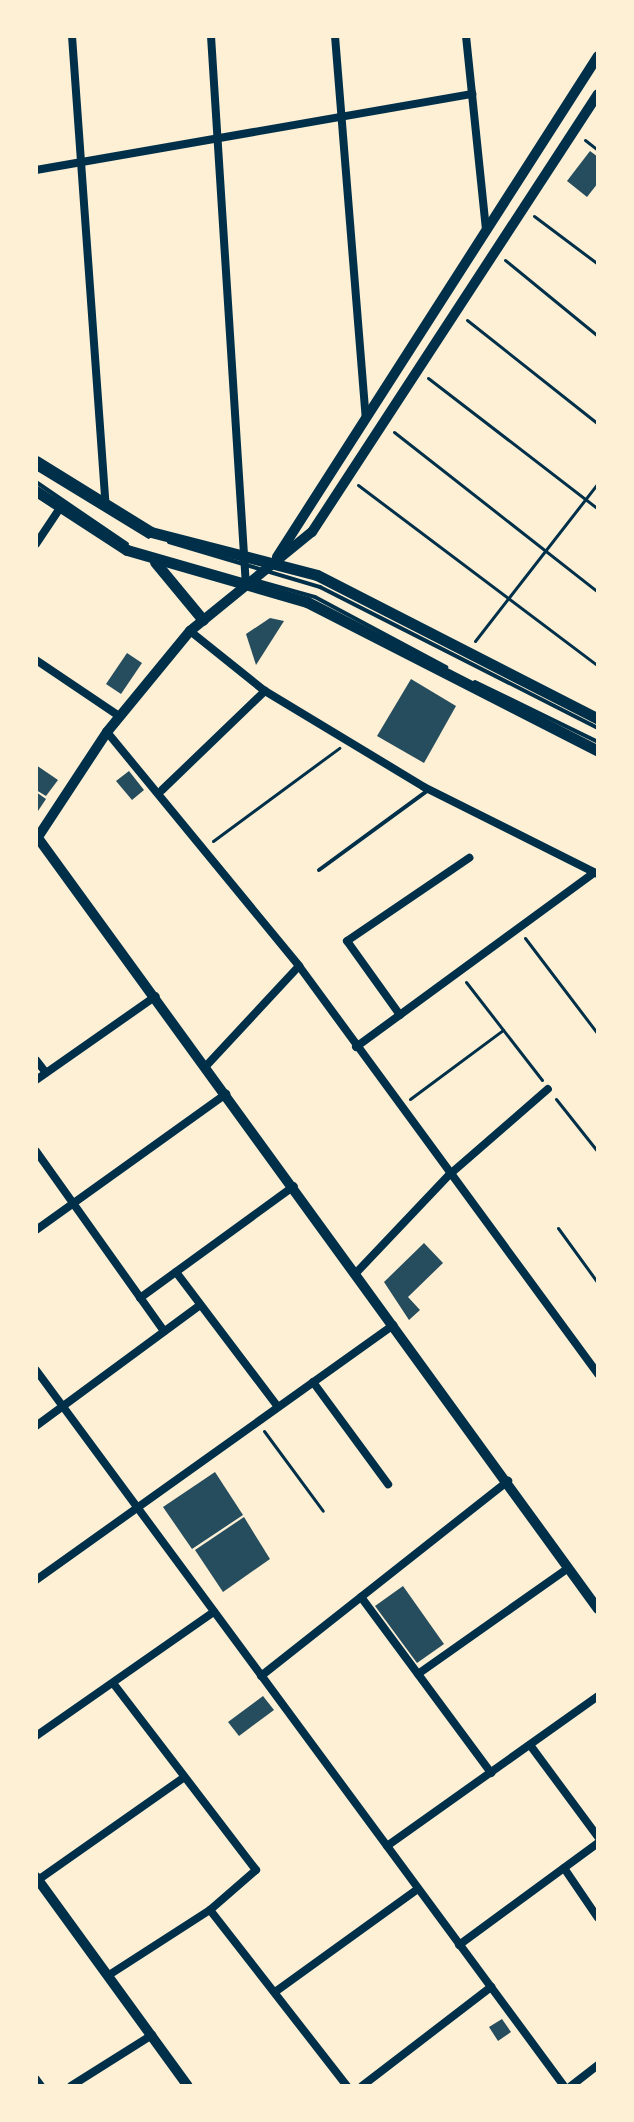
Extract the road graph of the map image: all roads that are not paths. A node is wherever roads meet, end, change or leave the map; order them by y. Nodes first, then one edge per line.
1 (72, 36) edge
2 (211, 36) edge
3 (335, 36) edge
4 (466, 36) edge
5 (598, 56) edge
6 (472, 94) junction
7 (598, 94) edge
8 (342, 117) junction
9 (219, 140) junction
10 (80, 163) junction
11 (36, 170) edge
12 (486, 231) junction
13 (366, 420) junction
14 (36, 461) edge
15 (36, 468) edge
16 (36, 482) edge
17 (36, 491) edge
18 (60, 508) junction
19 (106, 510) junction
20 (36, 544) edge
21 (246, 559) junction
22 (155, 562) junction
23 (270, 566) junction
24 (248, 581) junction
25 (203, 620) junction
26 (190, 631) junction
27 (36, 660) edge
28 (265, 691) junction
29 (119, 716) junction
30 (598, 719) edge
31 (598, 728) edge
32 (107, 732) junction
33 (598, 742) edge
34 (598, 751) edge
35 (429, 789) junction
36 (162, 790) junction
37 (37, 839) edge
38 (469, 858) dead end
39 (319, 870) dead end
40 (596, 874) edge
41 (299, 966) junction
42 (156, 995) junction
43 (400, 1015) junction
44 (356, 1047) junction
45 (36, 1060) edge
46 (207, 1065) junction
47 (46, 1073) junction
48 (36, 1080) edge
49 (548, 1089) road end
50 (226, 1094) junction
51 (36, 1151) edge
52 (453, 1172) junction
53 (294, 1186) junction
54 (73, 1204) junction
55 (36, 1230) edge
56 (176, 1272) junction
57 (356, 1273) junction
58 (140, 1298) junction
59 (200, 1305) junction
60 (393, 1325) junction
61 (164, 1331) junction
62 (36, 1370) edge
63 (598, 1374) edge
64 (313, 1382) junction
65 (63, 1406) junction
66 (278, 1407) junction
67 (36, 1426) edge
68 (508, 1481) junction
69 (388, 1484) dead end
70 (137, 1508) junction
71 (568, 1568) junction
72 (36, 1580) edge
73 (361, 1597) junction
74 (598, 1609) edge
75 (214, 1612) junction
76 (418, 1674) junction
77 (261, 1676) junction
78 (113, 1683) junction
79 (598, 1696) edge
80 (36, 1736) edge
81 (530, 1745) junction
82 (491, 1773) junction
83 (183, 1778) junction
84 (598, 1840) edge
85 (387, 1846) junction
86 (564, 1868) junction
87 (37, 1878) edge
88 (418, 1889) junction
89 (210, 1910) junction
90 (596, 1912) edge
91 (459, 1945) junction
92 (109, 1975) junction
93 (491, 1987) junction
94 (275, 1992) junction
95 (152, 2035) junction
96 (598, 2065) edge
97 (36, 2079) edge
98 (41, 2086) edge
99 (71, 2086) edge
100 (188, 2086) edge
101 (347, 2086) edge
102 (362, 2086) edge
103 (564, 2086) edge
104 (571, 2086) edge

1 - 10 street
2 - 9 street
3 - 8 street
4 - 6 street
5 - 12 street
6 - 8 street
6 - 12 street
7 - 23 street
8 - 9 street
8 - 13 street
9 - 10 street
9 - 21 street
10 - 11 street
10 - 19 street
12 - 13 street
13 - 23 street
14 - 19 main road
15 - 21 lane
16 - 24 lane
17 - 18 main road
18 - 20 street
18 - 22 main road
19 - 21 main road
21 - 23 main road
21 - 24 street
22 - 24 main road
22 - 25 main road
23 - 24 street
23 - 30 main road
23 - 31 lane
24 - 25 street
24 - 33 lane
24 - 34 main road
25 - 26 street
26 - 28 street
26 - 29 street
27 - 29 street
28 - 35 street
28 - 36 street
29 - 32 street
32 - 36 street
32 - 37 street
35 - 39 lane
35 - 40 street
36 - 41 street
37 - 42 street
38 - 43 street
40 - 43 street
41 - 44 street
41 - 46 street
42 - 46 street
42 - 47 street
43 - 44 street
44 - 52 street
45 - 47 street
46 - 50 street
47 - 48 street
49 - 52 street
50 - 53 street
50 - 54 street
51 - 54 street
52 - 57 street
52 - 63 street
53 - 56 street
53 - 57 street
54 - 55 street
54 - 58 street
56 - 58 street
56 - 59 street
57 - 60 street
58 - 61 street
59 - 61 street
59 - 66 street
60 - 64 street
60 - 68 street
61 - 65 street
62 - 65 street
64 - 66 street
64 - 69 street
65 - 67 street
65 - 70 street
66 - 70 street
68 - 71 street
68 - 73 street
70 - 72 street
70 - 75 street
71 - 74 street
71 - 76 street
73 - 76 street
73 - 77 street
75 - 77 street
75 - 78 street
76 - 82 street
77 - 85 street
78 - 80 street
78 - 83 street
79 - 81 street
81 - 82 street
81 - 84 street
82 - 85 street
83 - 87 street
83 - 89 street
84 - 86 street
85 - 88 street
86 - 90 street
86 - 91 street
87 - 92 street
88 - 91 street
88 - 94 street
89 - 92 street
89 - 94 street
91 - 93 street
92 - 95 street
93 - 102 street
93 - 103 street
94 - 101 street
95 - 99 street
95 - 100 street
96 - 104 street
97 - 98 street

